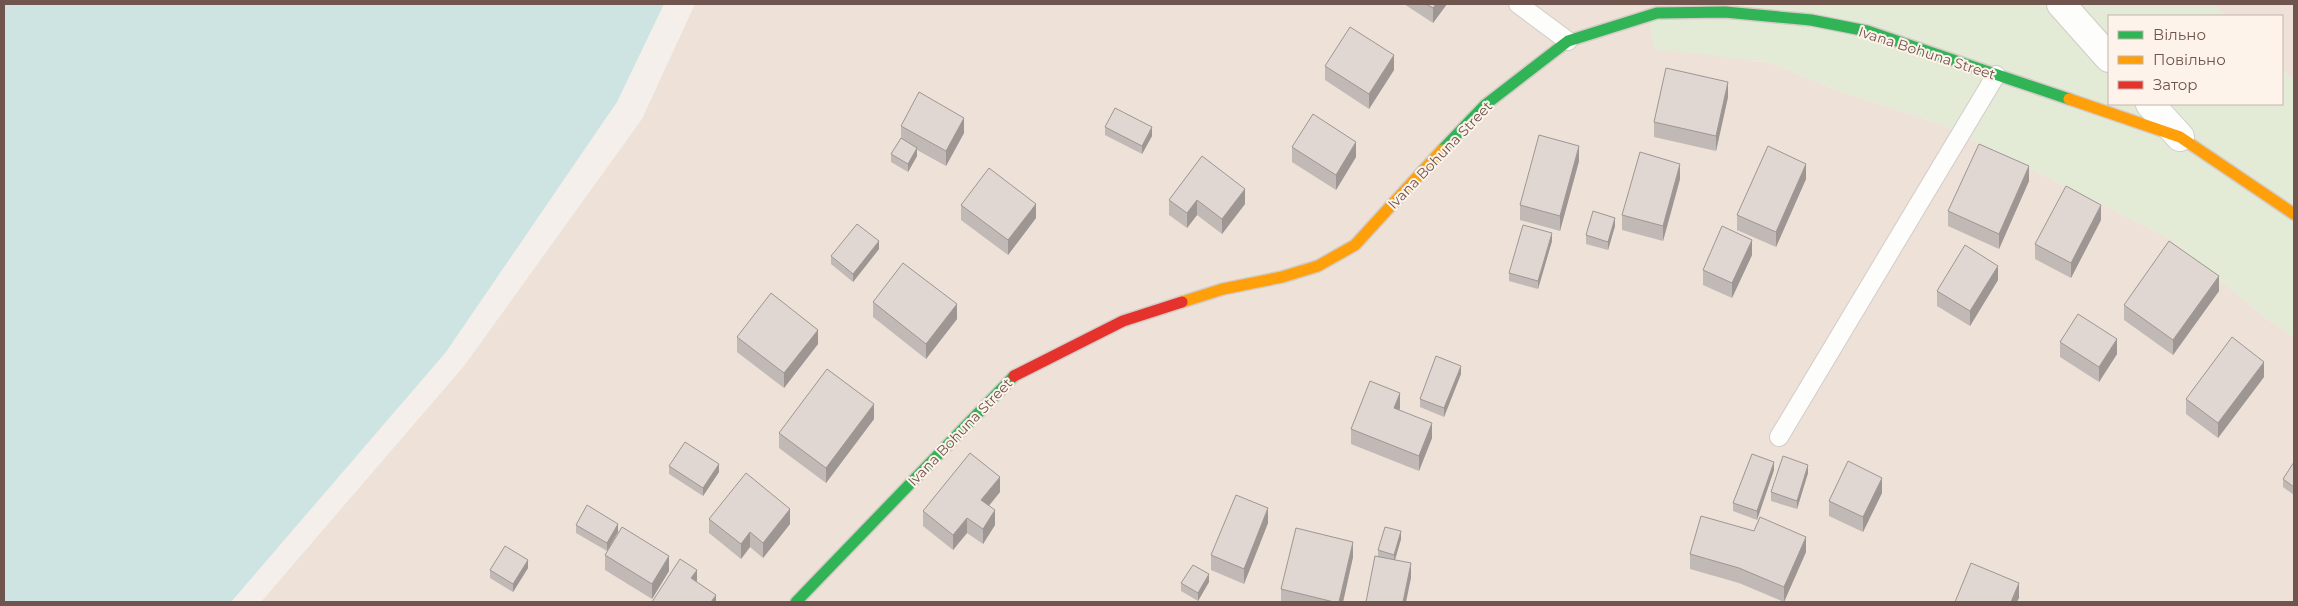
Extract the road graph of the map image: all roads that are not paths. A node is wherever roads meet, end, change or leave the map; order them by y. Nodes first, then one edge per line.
1 (1518, 4) edge
2 (2061, 4) edge
3 (1568, 41) junction
4 (2108, 57) edge
5 (1996, 75) junction
6 (2151, 105) edge
7 (2180, 137) junction
8 (2294, 214) edge
9 (1779, 437) dead end
10 (796, 602) edge

1 - 3 lane
2 - 4 street
3 - 5 street, Ivana Bohuna Street
3 - 10 street, Ivana Bohuna Street
5 - 7 street, Ivana Bohuna Street
5 - 9 lane
6 - 7 street, Ivana Bohuna Street
7 - 8 street, Ivana Bohuna Street

